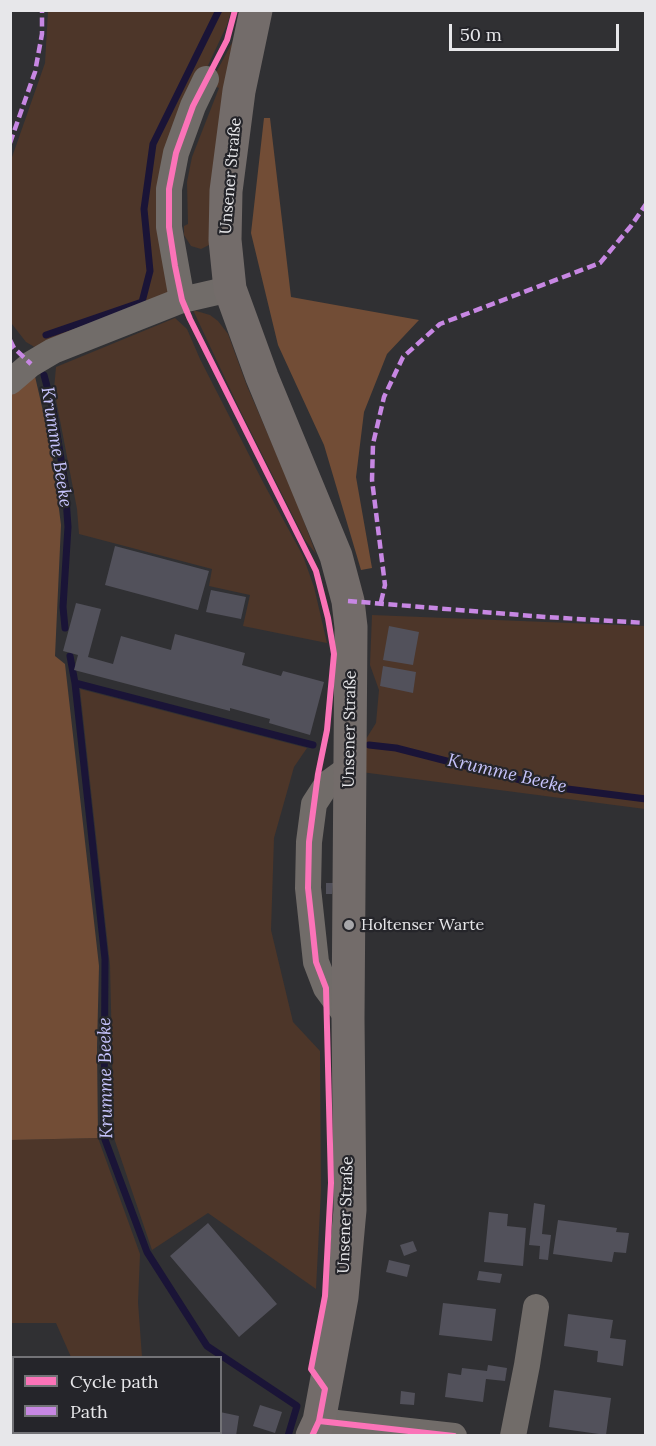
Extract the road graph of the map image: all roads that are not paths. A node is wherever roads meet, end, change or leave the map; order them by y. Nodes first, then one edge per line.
1 (256, 10) edge
2 (206, 79) dead end
3 (230, 289) junction
4 (182, 300) junction
5 (10, 382) edge
6 (536, 1306) dead end
7 (316, 1428) edge
8 (454, 1436) edge
9 (513, 1436) edge

1 - 3 main road, Unsener Straße
2 - 4 street
3 - 4 street
3 - 7 main road, Unsener Straße
4 - 5 street
6 - 9 street
7 - 8 street

